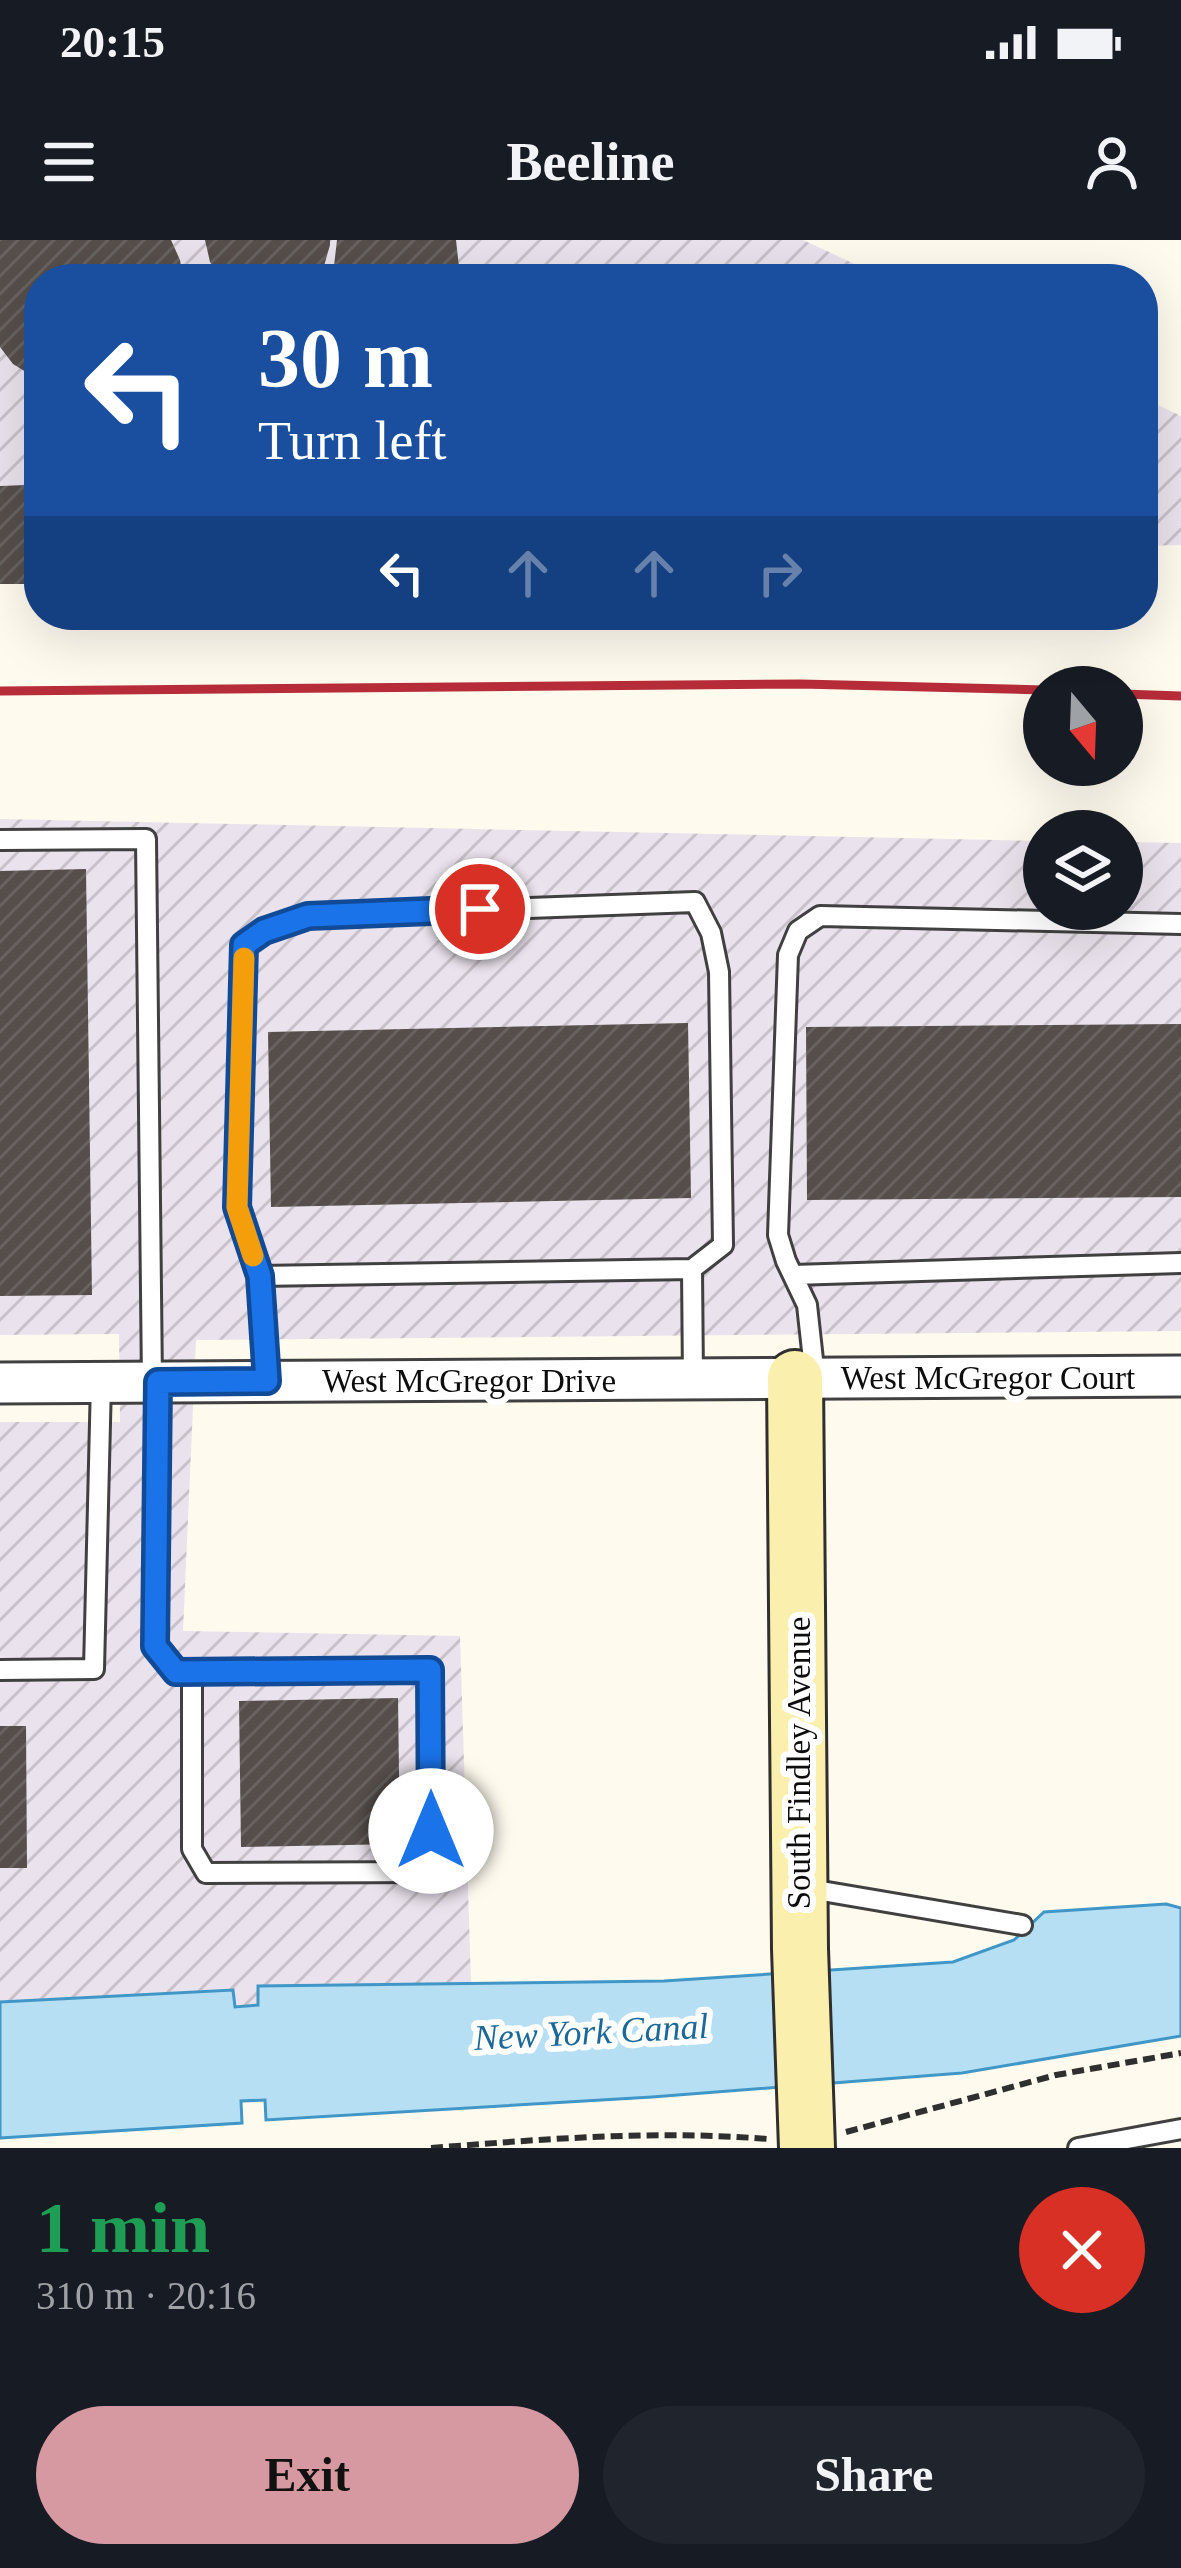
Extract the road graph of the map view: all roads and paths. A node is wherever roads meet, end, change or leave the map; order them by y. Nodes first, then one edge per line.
1 (0, 840) edge
2 (1181, 924) edge
3 (1181, 1263) edge
4 (692, 1269) junction
5 (793, 1275) junction
6 (260, 1276) junction
7 (1181, 1376) edge
8 (805, 1378) junction
9 (693, 1379) junction
10 (267, 1381) junction
11 (101, 1382) junction
12 (155, 1382) junction
13 (0, 1383) edge
14 (0, 1670) edge
15 (192, 1672) junction
16 (799, 1888) junction
17 (1022, 1925) dead end
18 (806, 2129) edge
19 (1181, 2129) edge
20 (1078, 2148) edge

1 - 12 lane
2 - 5 lane
3 - 5 lane
4 - 6 lane
4 - 6 lane
4 - 9 lane
5 - 8 lane
6 - 10 lane
7 - 8 street, West McGregor Court
8 - 9 street, West McGregor Drive
8 - 16 street, South Findley Avenue
9 - 10 street, West McGregor Drive
10 - 12 street, West McGregor Drive
11 - 12 street, West McGregor Drive
11 - 13 street, West McGregor Drive
11 - 14 lane
12 - 15 lane
15 - 15 lane
16 - 17 lane
16 - 18 street, South Findley Avenue
19 - 20 lane

